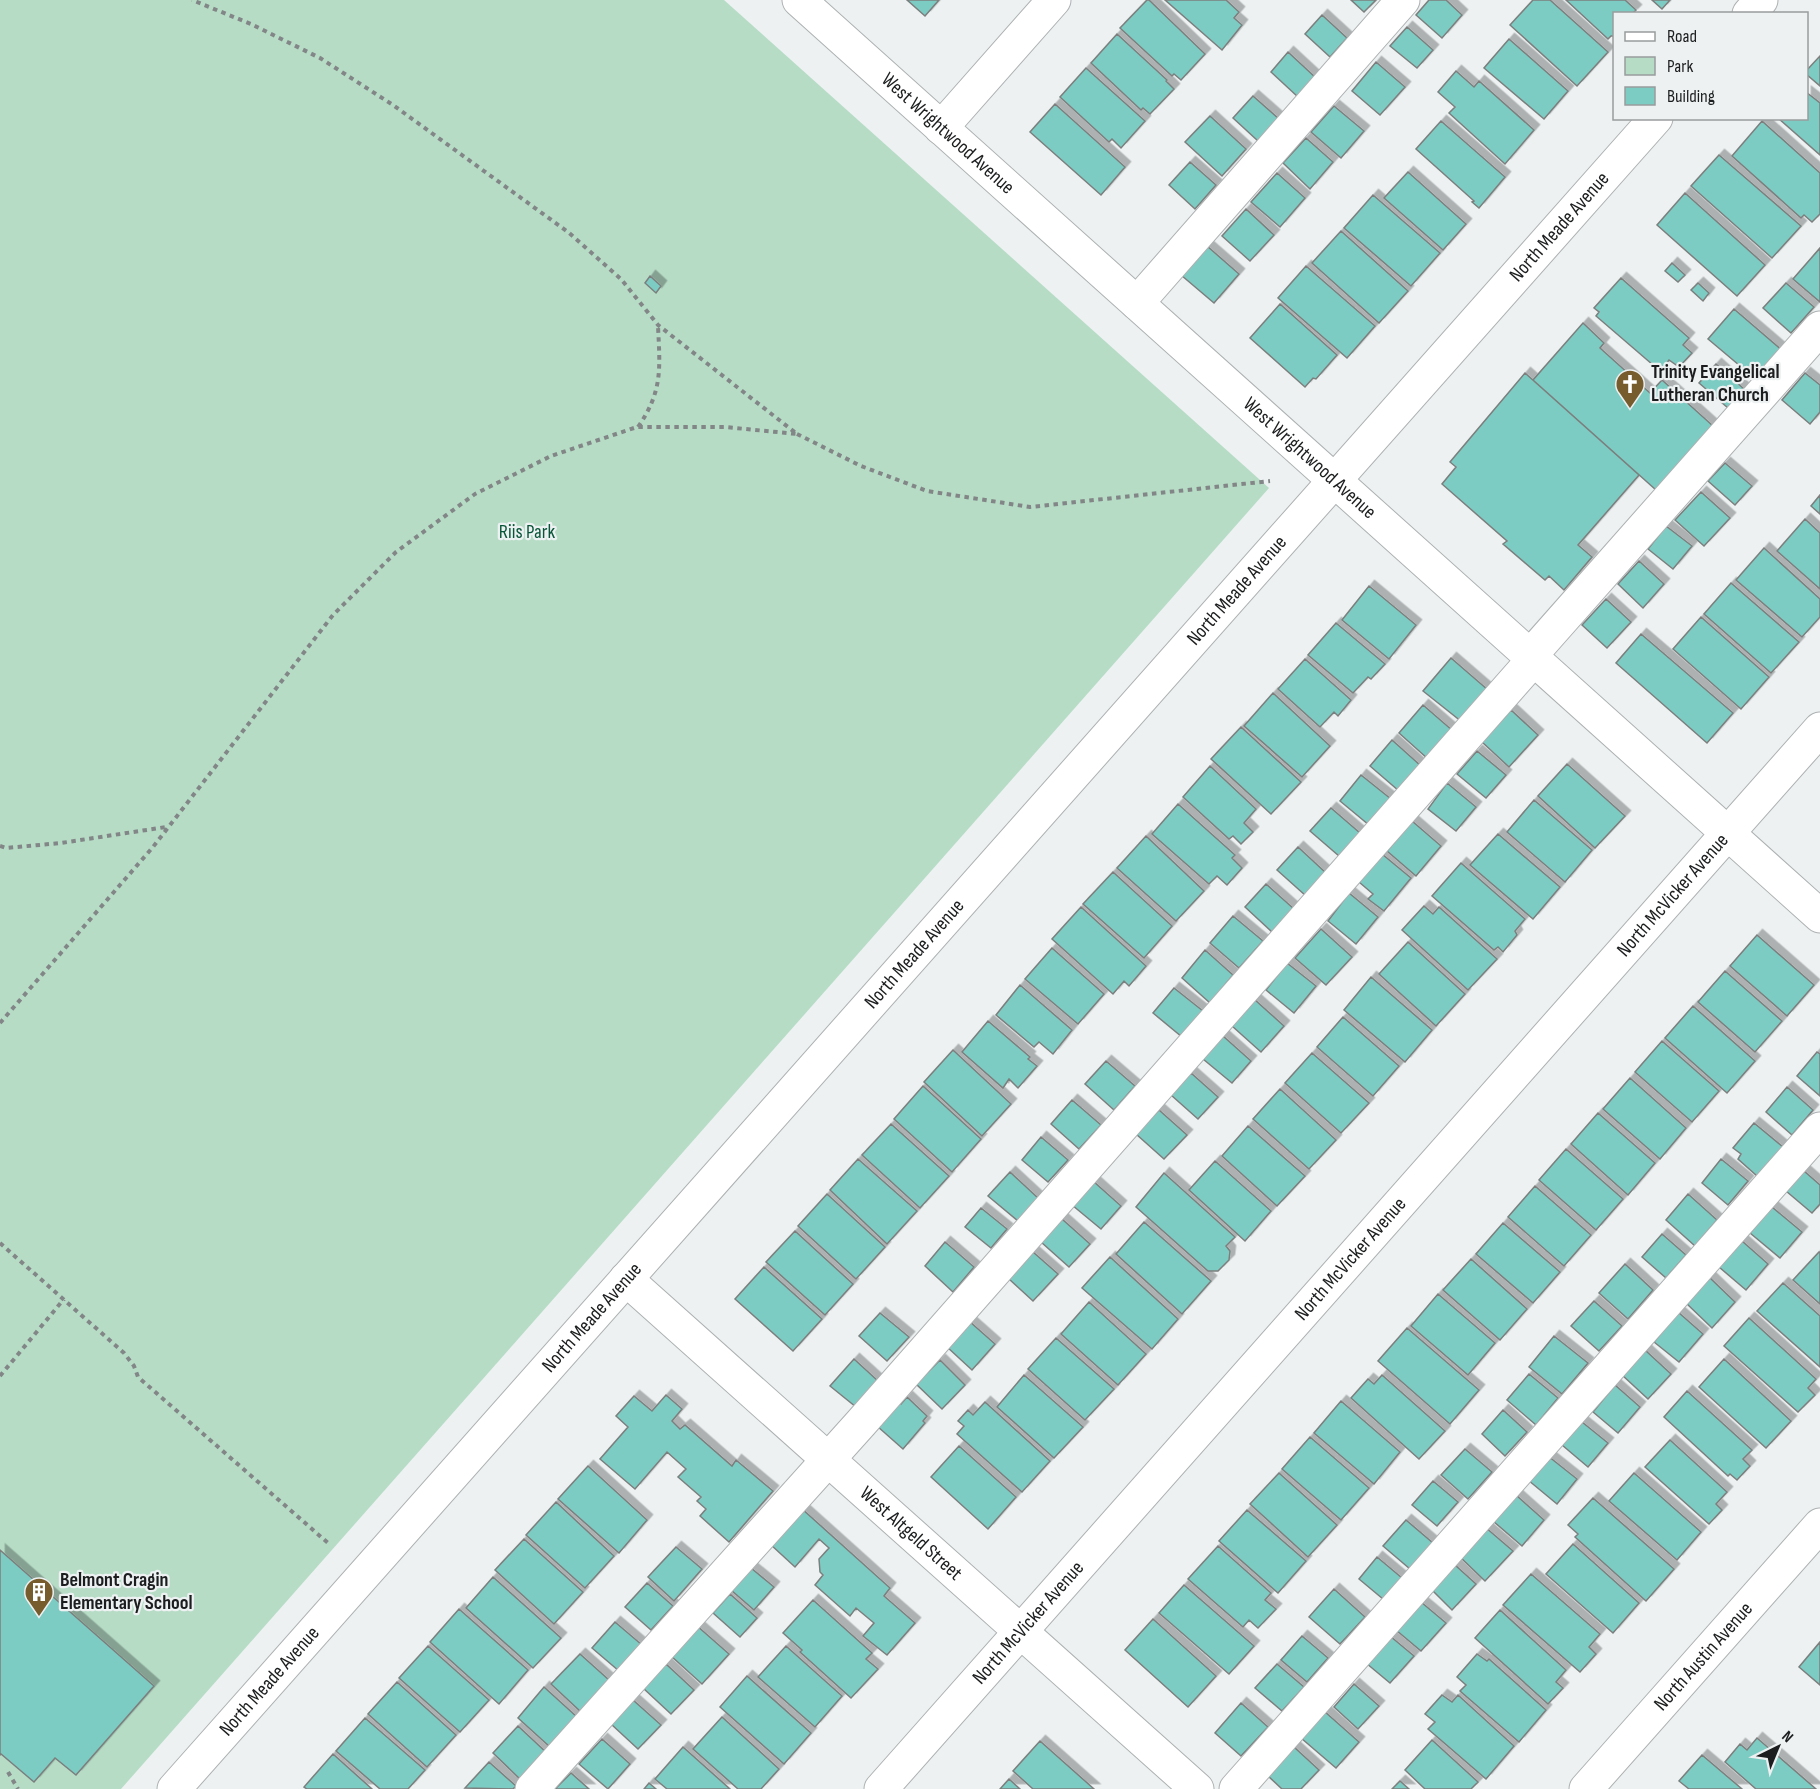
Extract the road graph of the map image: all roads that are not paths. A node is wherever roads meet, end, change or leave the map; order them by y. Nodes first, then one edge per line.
1 (799, 0) edge
2 (1054, 0) edge
3 (1403, 0) edge
4 (1761, 0) edge
5 (1751, 12) edge
6 (1654, 120) edge
7 (941, 128) junction
8 (1137, 303) junction
9 (1820, 328) edge
10 (1335, 480) junction
11 (1532, 657) junction
12 (1820, 729) edge
13 (1728, 833) junction
14 (1820, 916) edge
15 (1820, 1129) edge
16 (626, 1279) junction
17 (828, 1460) junction
18 (1820, 1525) edge
19 (1020, 1632) junction
20 (174, 1789) edge
21 (532, 1789) edge
22 (881, 1789) edge
23 (1197, 1789) edge
24 (1236, 1789) edge
25 (1586, 1789) edge

1 - 7 street, West Wrightwood Avenue
2 - 7 street
3 - 8 street
4 - 5 street
6 - 10 street, North Meade Avenue
7 - 8 street, West Wrightwood Avenue
8 - 10 street, West Wrightwood Avenue
9 - 11 street
10 - 11 street, West Wrightwood Avenue
10 - 16 street, North Meade Avenue
11 - 13 street, West Wrightwood Avenue
11 - 17 street
12 - 13 street, North McVicker Avenue
13 - 14 street, West Wrightwood Avenue
13 - 19 street, North McVicker Avenue
15 - 24 street
16 - 17 street, West Altgeld Street
16 - 20 street, North Meade Avenue
17 - 19 street, West Altgeld Street
17 - 21 street
18 - 25 street, North Austin Avenue
19 - 22 street, North McVicker Avenue
19 - 23 street, West Altgeld Street

